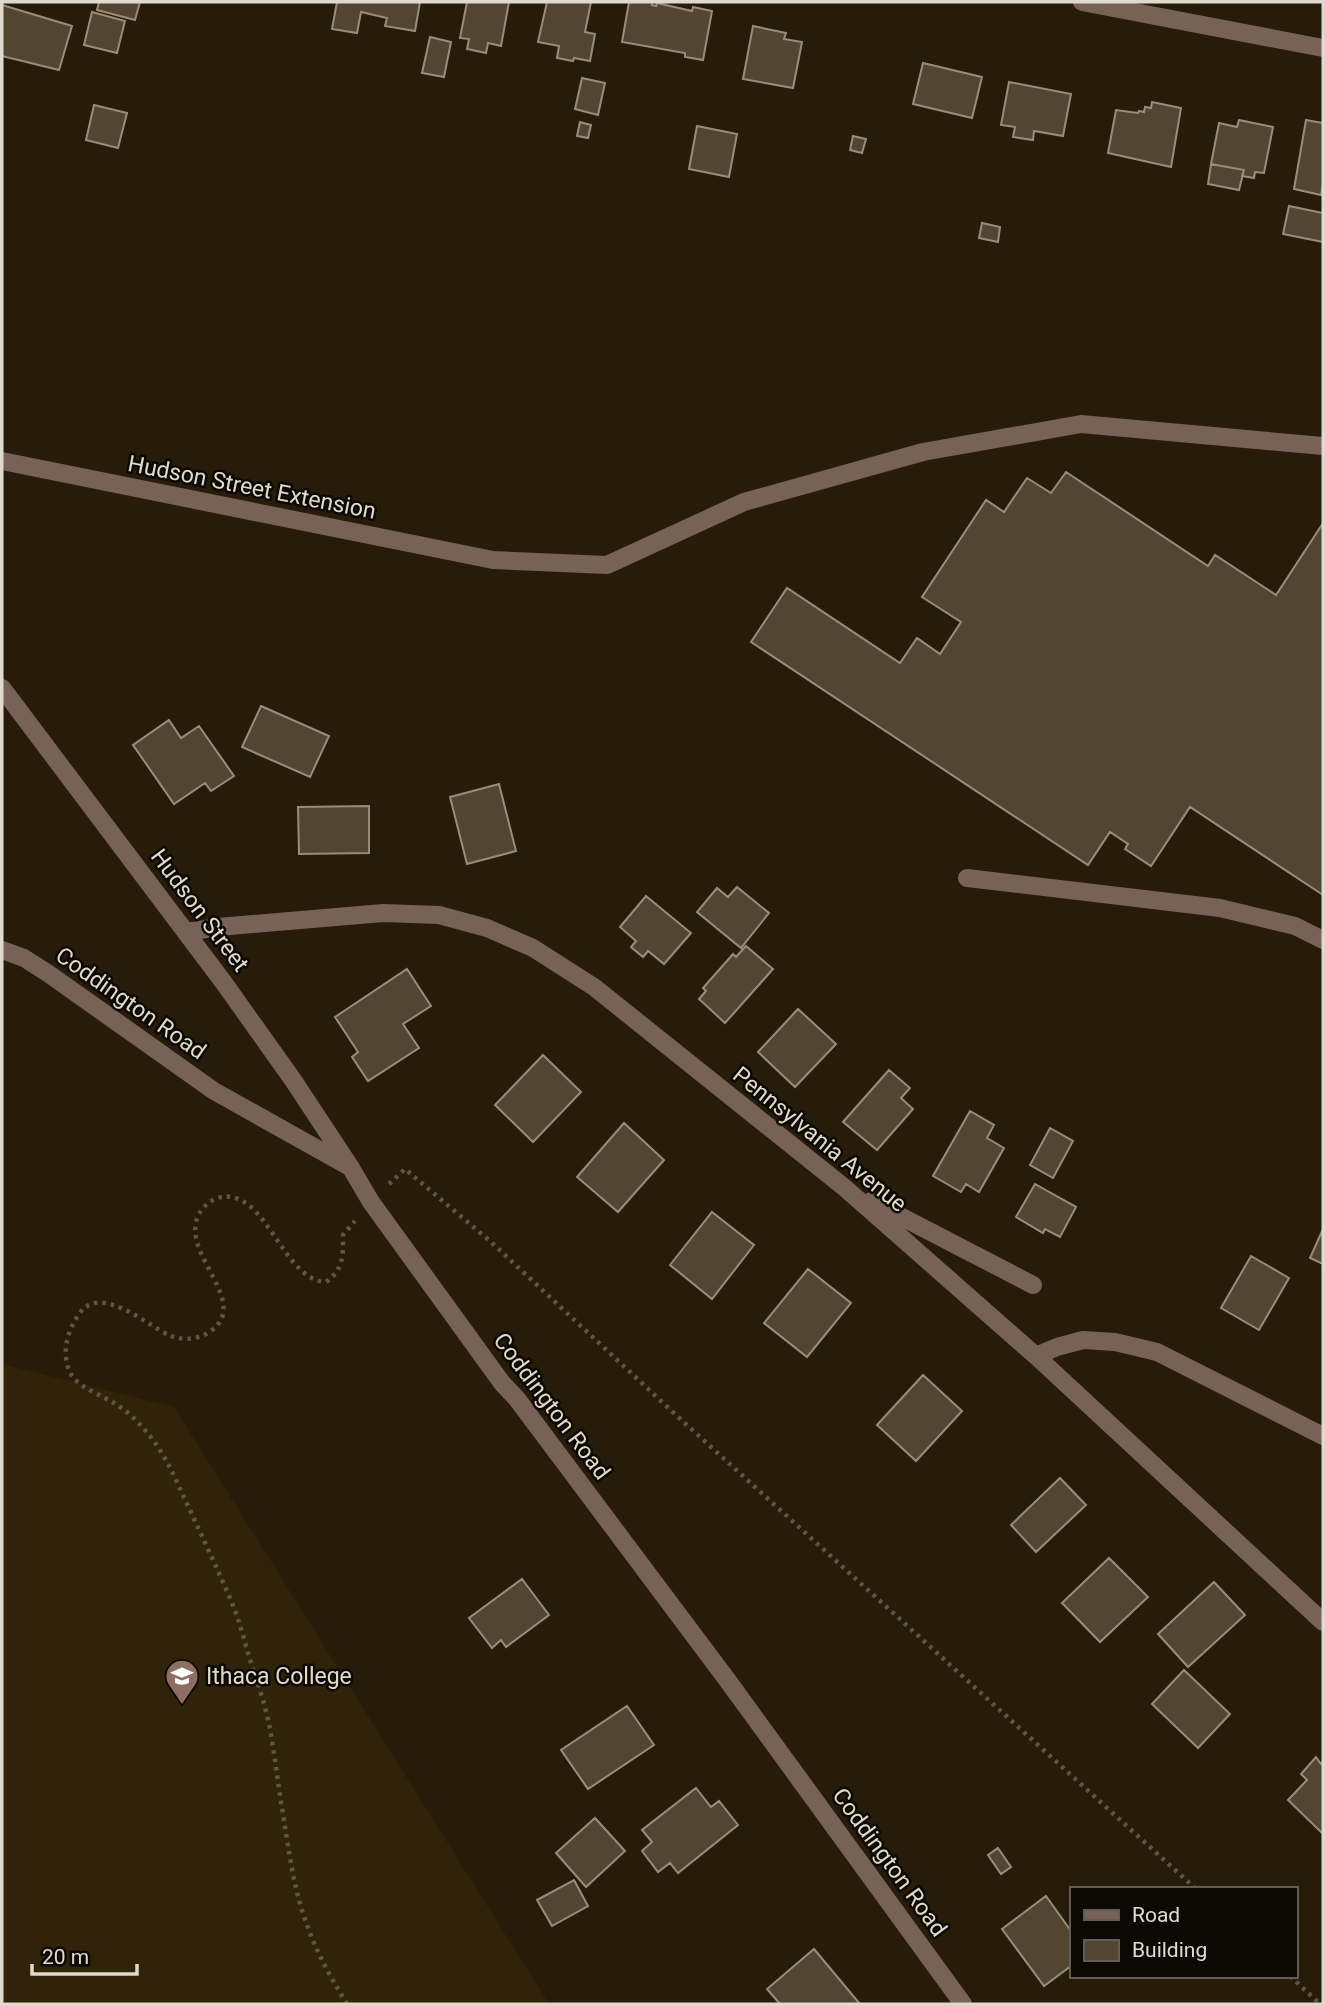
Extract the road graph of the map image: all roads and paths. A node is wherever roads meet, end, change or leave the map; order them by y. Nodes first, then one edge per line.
1 (1082, 2) edge
2 (1323, 48) edge
3 (1323, 446) edge
4 (2, 461) edge
5 (2, 688) edge
6 (967, 878) dead end
7 (187, 932) junction
8 (1323, 940) edge
9 (2, 950) edge
10 (352, 1168) junction
11 (392, 1181) dead end
12 (845, 1188) junction
13 (343, 1235) dead end
14 (1033, 1284) dead end
15 (1036, 1356) junction
16 (1323, 1436) edge
17 (1323, 1622) edge
18 (1194, 1887) edge
19 (1292, 1978) edge
20 (347, 2004) edge
21 (963, 2004) edge
22 (1320, 2004) edge

1 - 2 street
3 - 4 street, Hudson Street Extension
5 - 7 street, Hudson Street
6 - 8 street
7 - 10 street, Hudson Street
7 - 12 street, Pennsylvania Avenue
9 - 10 street, Coddington Road
10 - 21 street, Coddington Road
11 - 18 path
12 - 14 street
12 - 15 street, Pennsylvania Avenue
13 - 20 path
15 - 16 street
15 - 17 street, Pennsylvania Avenue
19 - 22 path

